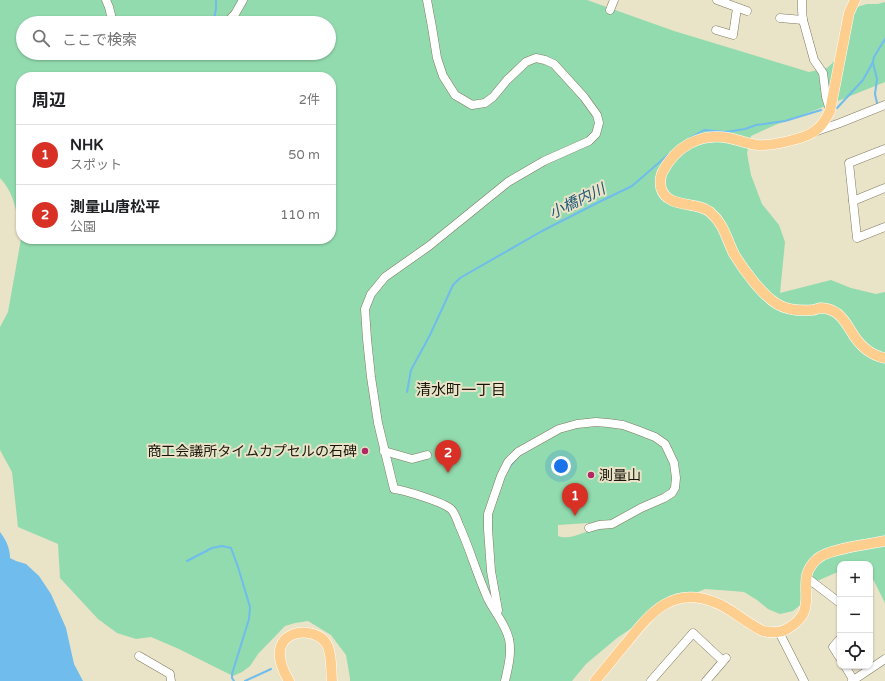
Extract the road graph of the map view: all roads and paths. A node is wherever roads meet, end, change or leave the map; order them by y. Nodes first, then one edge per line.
1 (106, 0) edge
2 (243, 0) edge
3 (427, 0) edge
4 (614, 0) edge
5 (717, 0) edge
6 (802, 0) edge
7 (855, 0) edge
8 (737, 8) junction
9 (610, 10) dead end
10 (748, 11) dead end
11 (111, 16) edge
12 (233, 16) edge
13 (780, 18) dead end
14 (803, 20) junction
15 (716, 30) dead end
16 (885, 105) edge
17 (830, 110) junction
18 (816, 131) junction
19 (885, 149) edge
20 (885, 188) edge
21 (853, 201) junction
22 (885, 227) edge
23 (885, 358) edge
24 (384, 451) junction
25 (427, 455) dead end
26 (589, 528) dead end
27 (885, 541) edge
28 (806, 577) junction
29 (837, 601) edge
30 (498, 615) junction
31 (779, 632) junction
32 (837, 642) edge
33 (837, 653) edge
34 (139, 656) dead end
35 (885, 659) edge
36 (847, 669) edge
37 (173, 678) edge
38 (287, 680) edge
39 (332, 681) edge
40 (504, 681) edge
41 (595, 681) edge
42 (651, 681) edge
43 (706, 681) edge
44 (804, 681) edge
45 (853, 681) edge

1 - 11 street
2 - 12 street
3 - 24 street
4 - 9 street
5 - 8 street
6 - 14 street
7 - 17 main road
8 - 10 street
8 - 15 street
13 - 14 street
14 - 17 street
16 - 18 street
17 - 18 main road
18 - 23 main road
19 - 21 street
20 - 21 street
21 - 22 street
24 - 25 street
24 - 30 street
26 - 30 street
27 - 28 main road
28 - 29 street
28 - 31 main road
30 - 40 street
31 - 41 main road
31 - 44 street
32 - 33 street
34 - 37 street
35 - 45 street
36 - 45 street
38 - 39 main road
42 - 43 street

